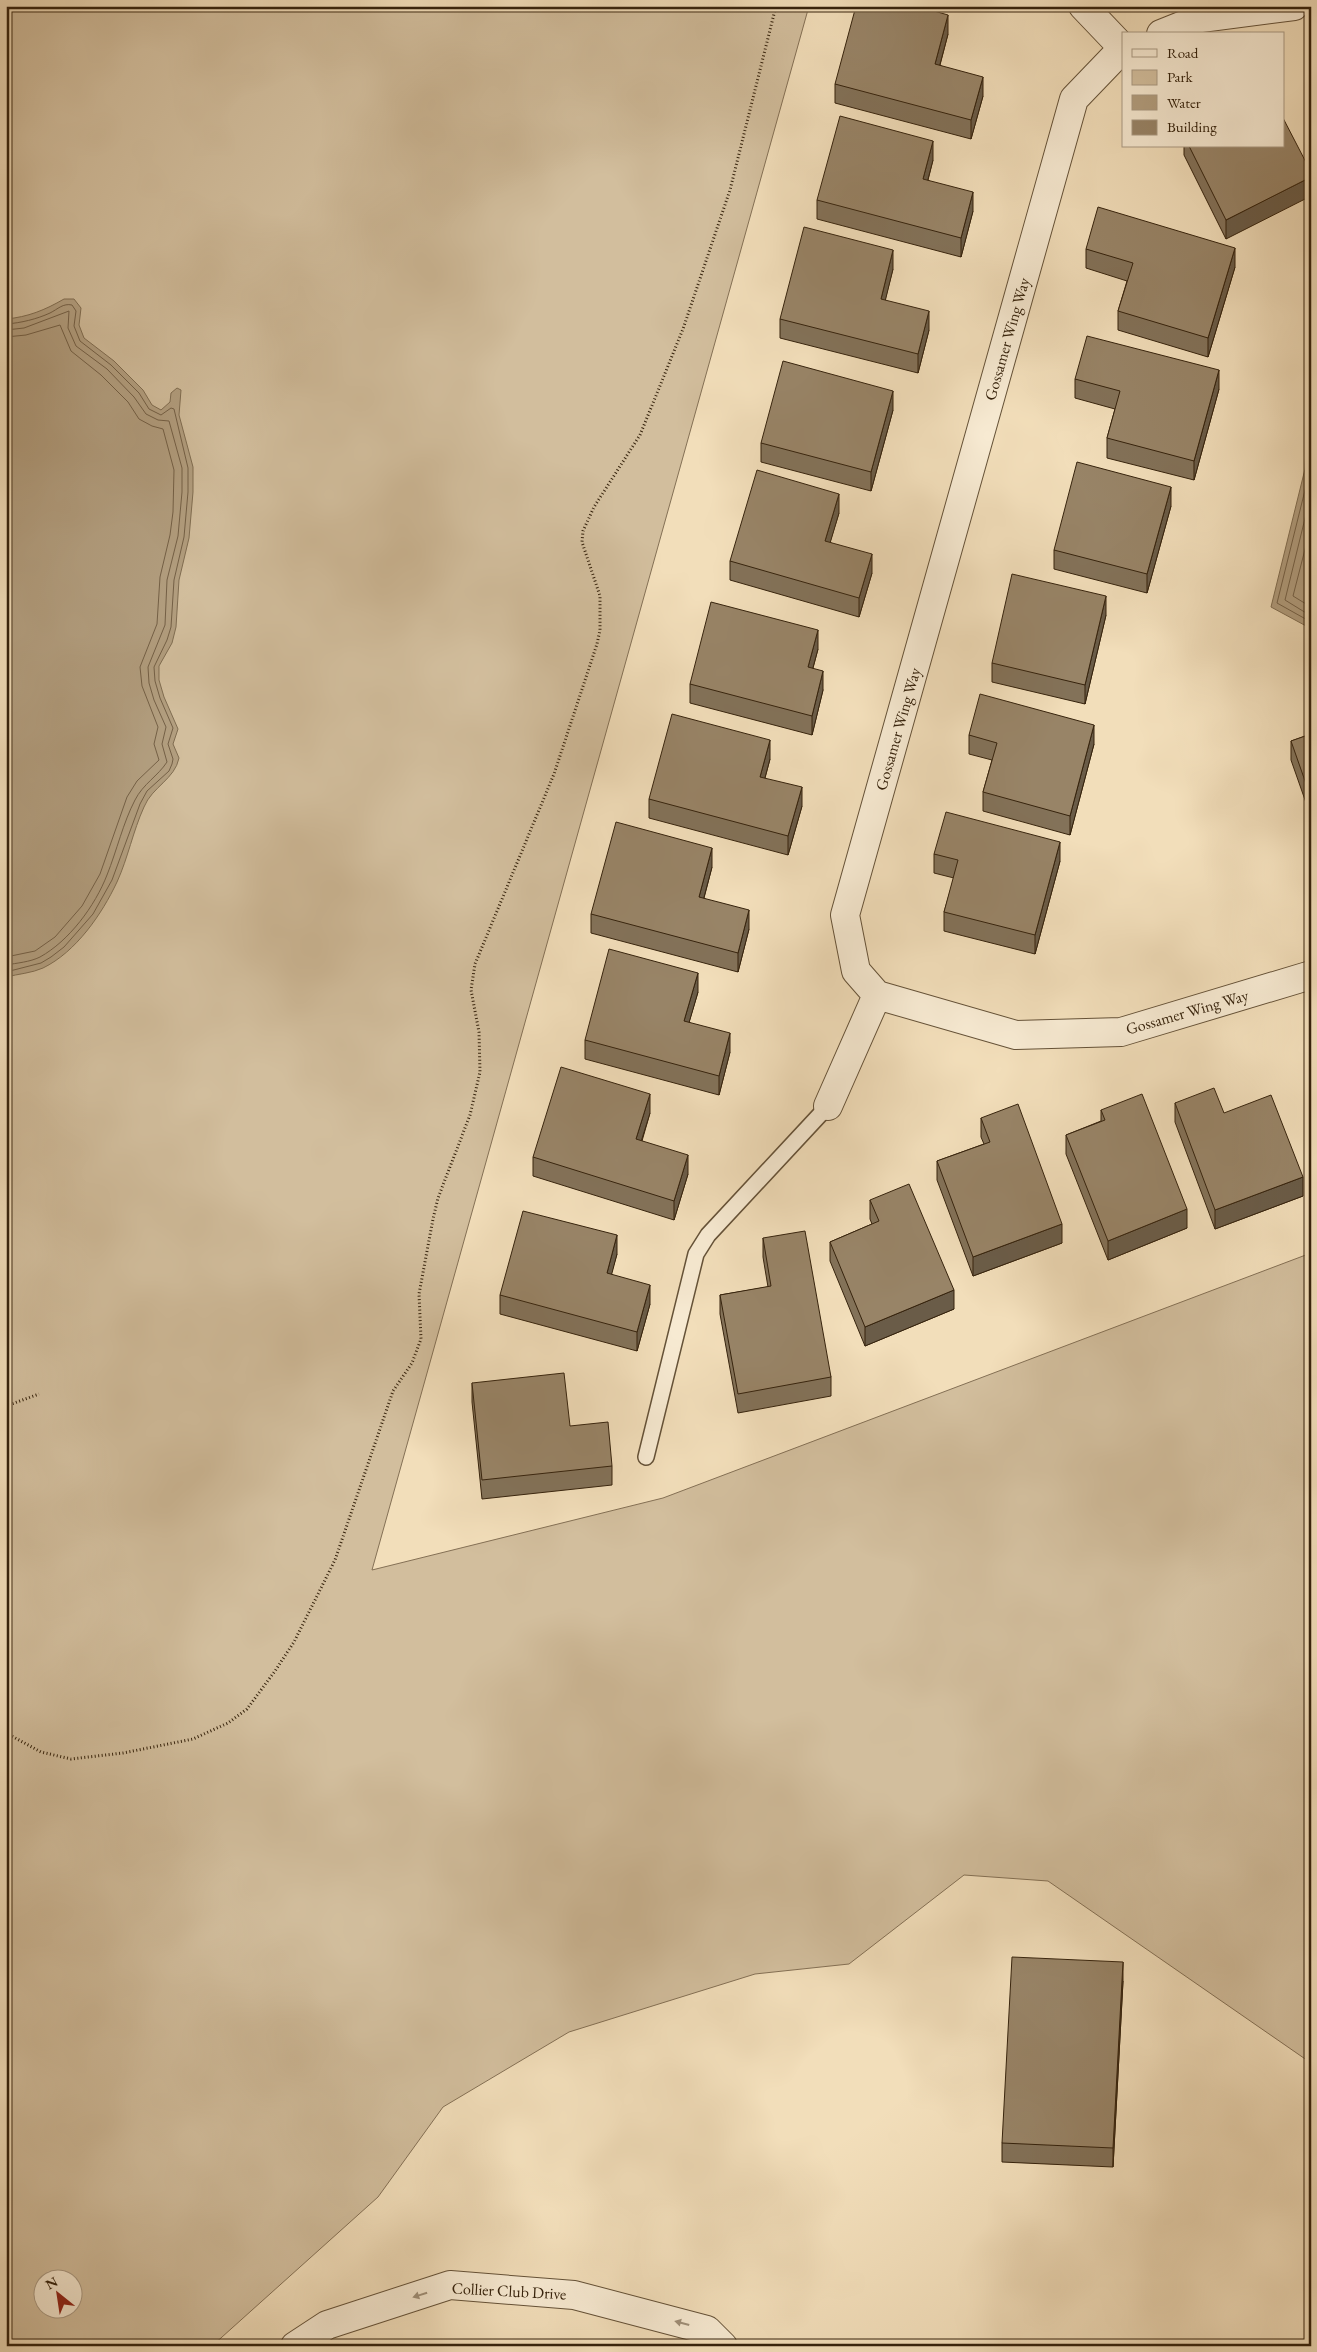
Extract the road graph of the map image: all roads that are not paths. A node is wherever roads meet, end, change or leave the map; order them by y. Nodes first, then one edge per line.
1 (1082, 6) edge
2 (1294, 6) edge
3 (1166, 32) edge
4 (1122, 47) edge
5 (1122, 49) edge
6 (1310, 979) edge
7 (877, 995) junction
8 (828, 1106) joint
9 (646, 1456) dead end
10 (295, 2346) edge
11 (723, 2346) edge

1 - 4 street
2 - 3 street
5 - 7 street, Gossamer Wing Way
6 - 7 street, Gossamer Wing Way
7 - 8 street
8 - 9 lane
11 -> 10 street, Collier Club Drive

